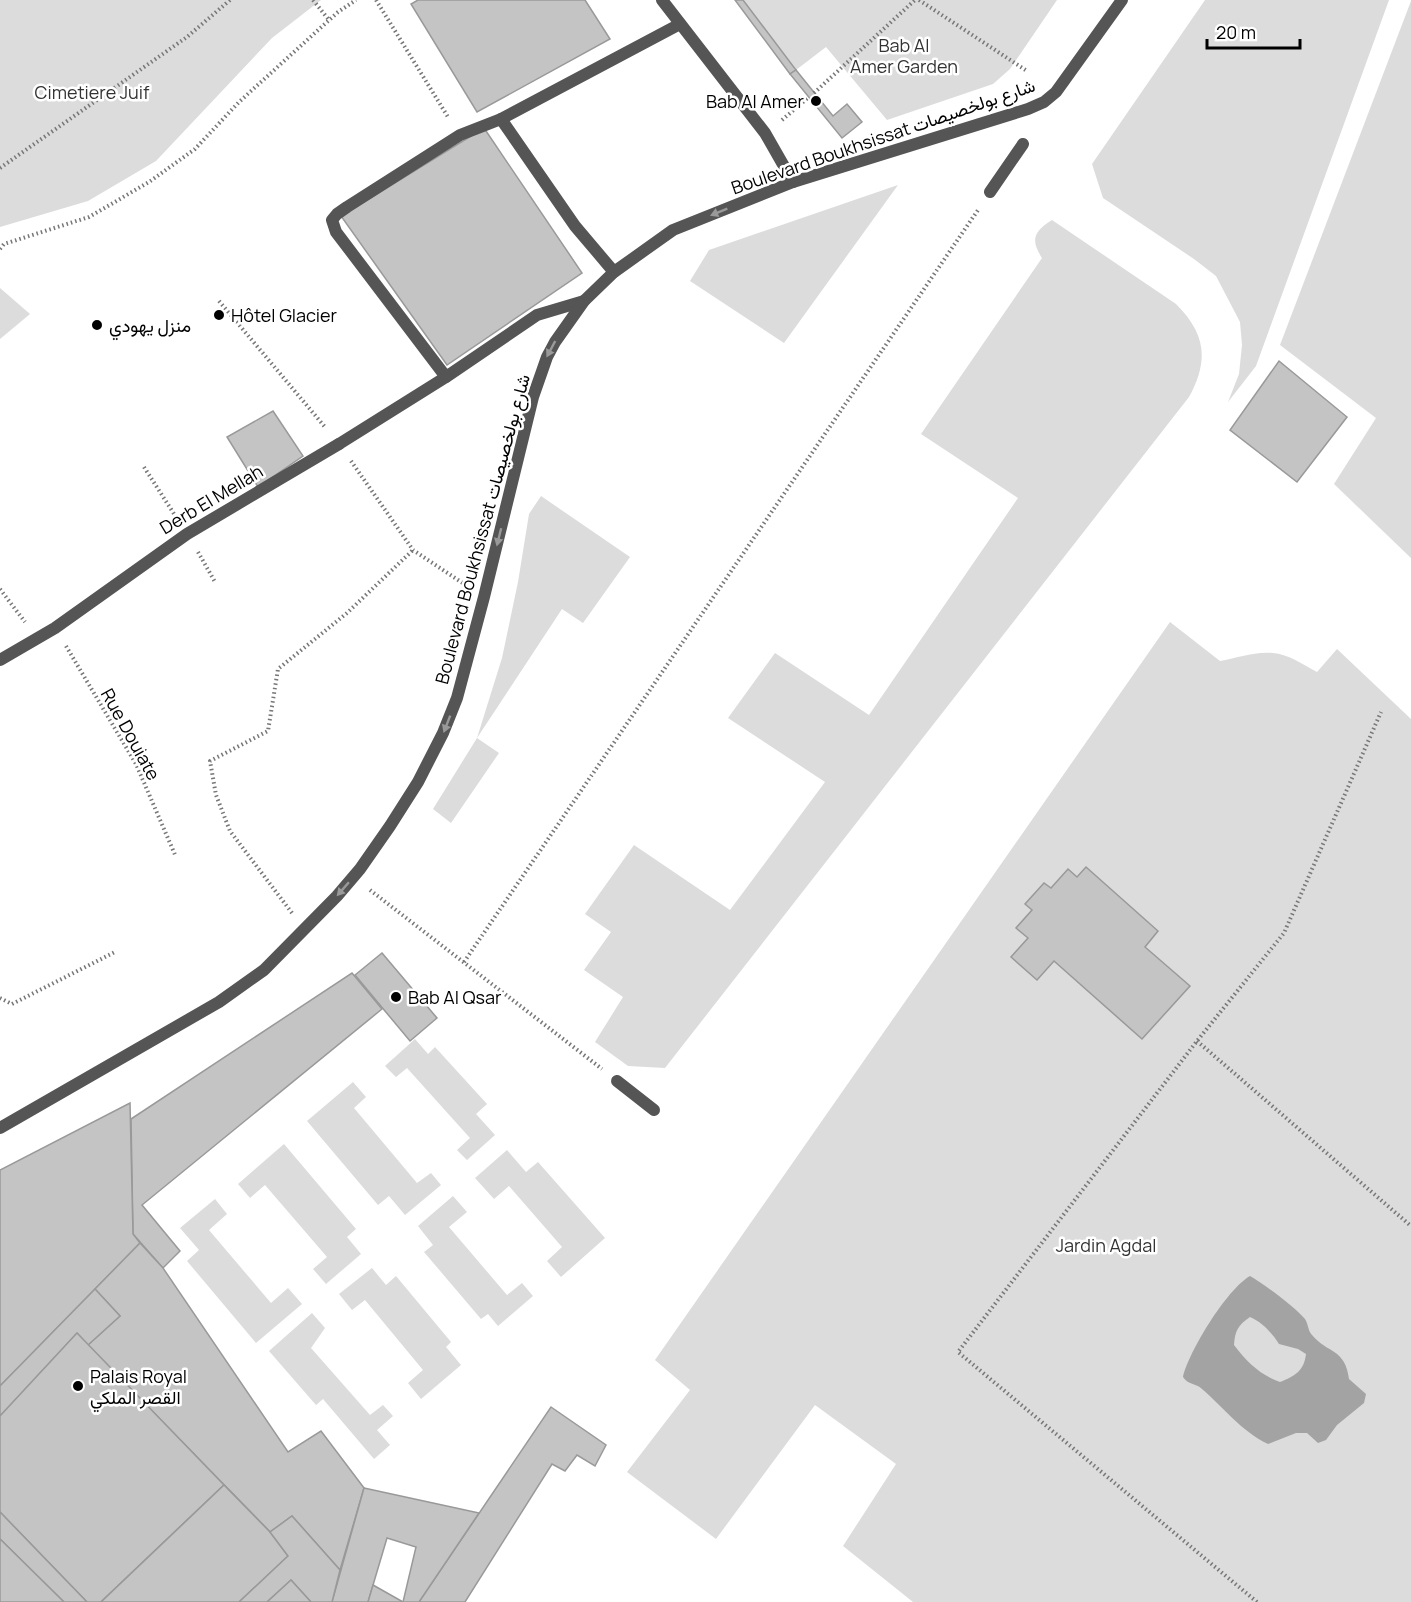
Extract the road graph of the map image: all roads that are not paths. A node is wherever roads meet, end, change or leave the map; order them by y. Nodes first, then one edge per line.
1 (662, 0) edge
2 (1122, 0) edge
3 (680, 24) junction
4 (501, 119) junction
5 (1023, 144) dead end
6 (793, 182) junction
7 (990, 192) road end
8 (614, 272) junction
9 (584, 301) junction
10 (446, 377) junction
11 (0, 660) edge
12 (617, 1081) road end
13 (654, 1110) dead end
14 (0, 1128) edge

1 - 3 street
2 - 6 street, Boulevard Boukhsissat شارع بولخصيصات
3 - 4 street
3 - 6 street
4 - 8 street
4 - 10 street
5 - 7 street
6 -> 8 street, Boulevard Boukhsissat شارع بولخصيصات
8 - 9 street, Boulevard Boukhsissat شارع بولخصيصات
9 - 10 street, Derb El Mellah
9 -> 14 street, Boulevard Boukhsissat شارع بولخصيصات
10 - 11 street, Derb El Mellah
12 - 13 street

